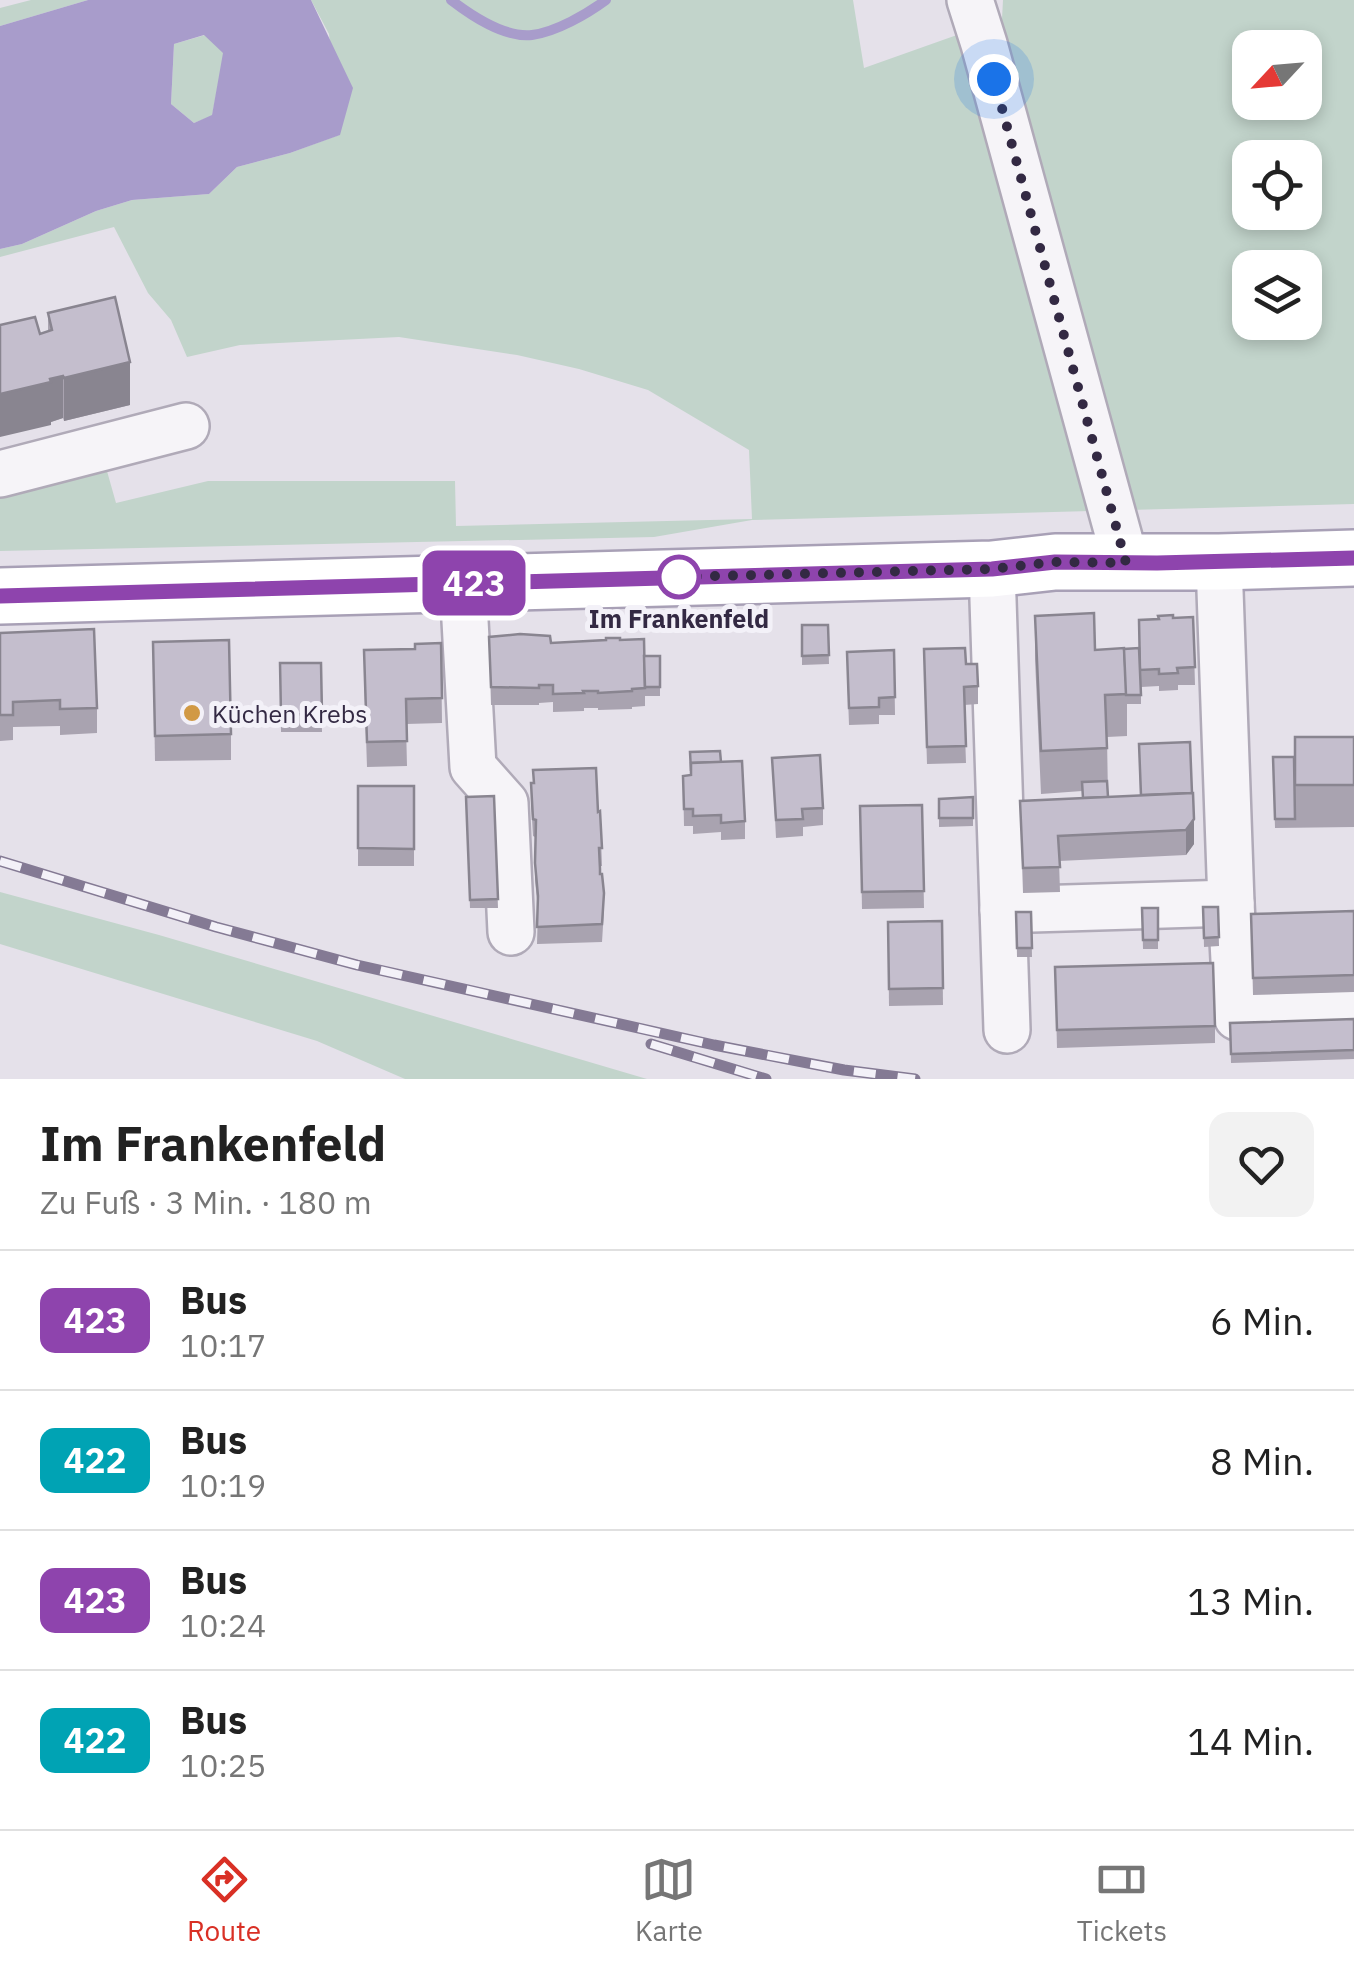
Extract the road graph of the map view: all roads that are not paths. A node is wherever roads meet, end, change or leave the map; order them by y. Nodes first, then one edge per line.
1 (970, 0) edge
2 (186, 426) dead end
3 (0, 474) edge
4 (1354, 558) edge
5 (1219, 562) junction
6 (1126, 563) junction
7 (992, 569) junction
8 (463, 584) junction
9 (0, 596) edge
10 (1231, 903) junction
11 (1003, 910) junction
12 (511, 932) dead end
13 (1354, 1014) edge
14 (1007, 1030) dead end

1 - 6 street
2 - 3 street
4 - 5 main road
5 - 6 main road
5 - 10 street
6 - 7 main road
7 - 8 main road
7 - 11 street
8 - 9 main road
8 - 12 street
10 - 11 street
10 - 13 street
11 - 14 street

